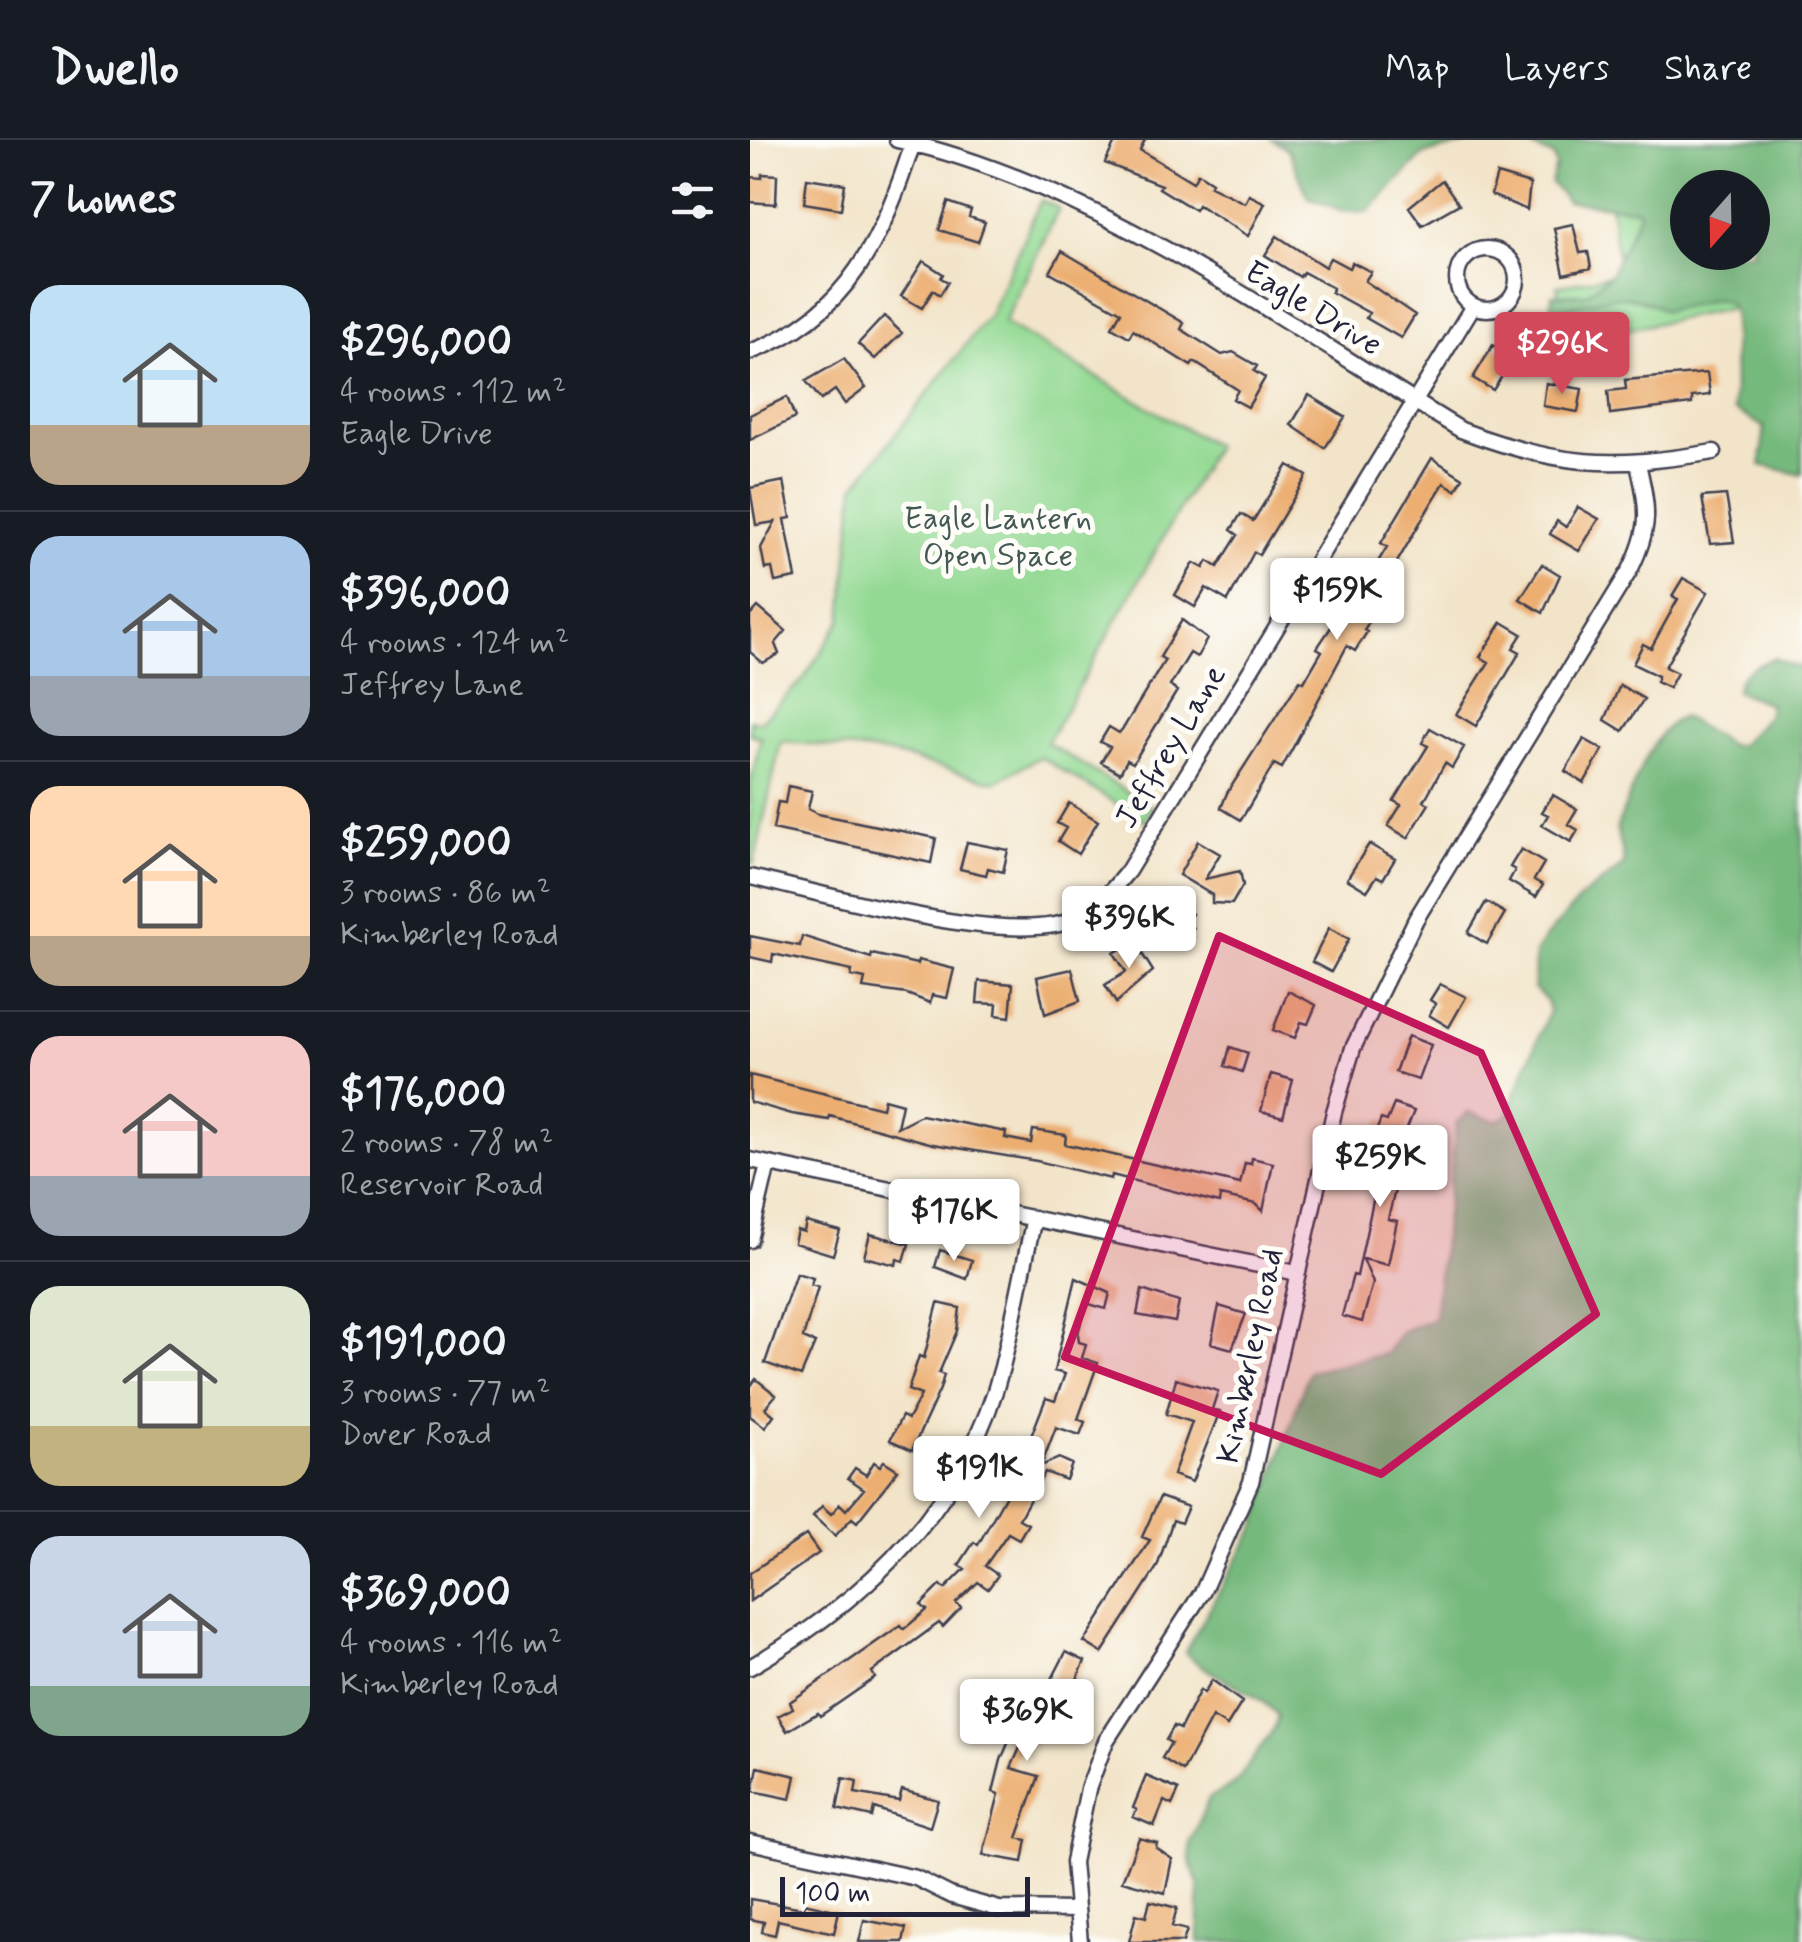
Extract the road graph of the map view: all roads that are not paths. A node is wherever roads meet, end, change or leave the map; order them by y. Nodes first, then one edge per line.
1 (897, 140) edge
2 (913, 144) junction
3 (1473, 306) junction
4 (750, 352) edge
5 (1412, 400) junction
6 (1714, 452) dead end
7 (1638, 464) junction
8 (750, 877) edge
9 (750, 1160) edge
10 (768, 1164) junction
11 (1034, 1218) junction
12 (750, 1240) edge
13 (1297, 1273) junction
14 (750, 1667) edge
15 (750, 1842) edge
16 (1076, 1910) junction
17 (1080, 1942) edge

1 - 2 street, Eagle Drive
2 - 4 street
2 - 5 street, Eagle Drive
3 - 3 street
3 - 5 street, Jeffrey Lane
5 - 7 street, Eagle Drive
5 - 8 street, Jeffrey Lane
6 - 7 street, Eagle Drive
7 - 13 street, Kimberley Road
9 - 10 street
10 - 11 street
10 - 12 street
11 - 13 street
11 - 14 street
13 - 16 street, Kimberley Road
15 - 16 street
16 - 17 street, Kimberley Road

